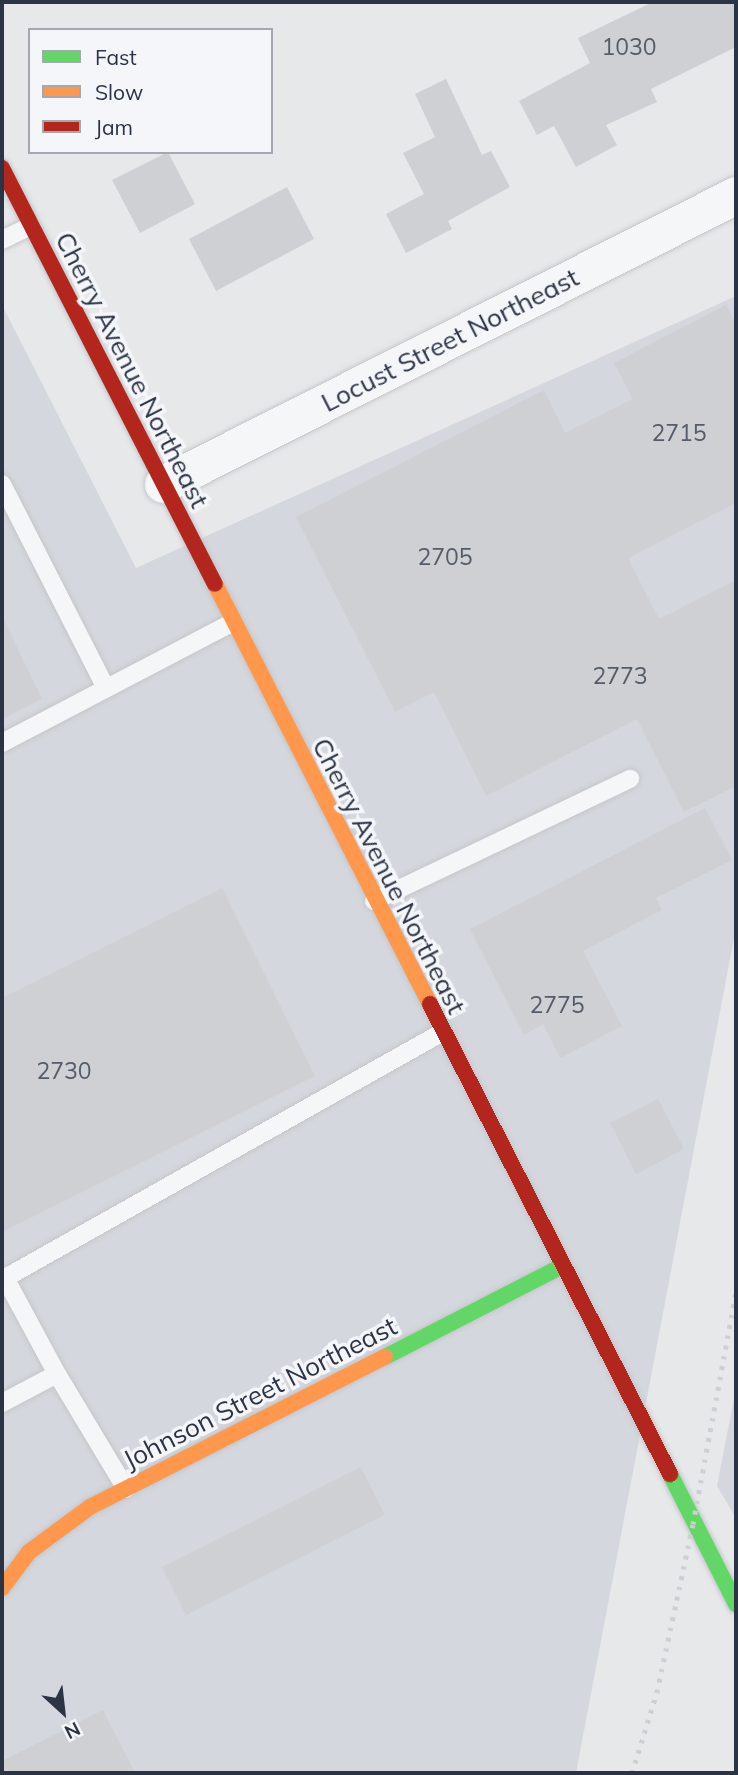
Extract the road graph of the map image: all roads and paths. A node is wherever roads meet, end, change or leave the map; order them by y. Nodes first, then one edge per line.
1 (2, 168) edge
2 (736, 195) edge
3 (31, 226) junction
4 (2, 240) edge
5 (2, 484) edge
6 (163, 484) junction
7 (233, 622) junction
8 (106, 688) junction
9 (2, 743) edge
10 (630, 779) dead end
11 (374, 901) junction
12 (441, 1033) junction
13 (560, 1267) junction
14 (57, 1374) junction
15 (2, 1403) edge
16 (126, 1489) junction
17 (2, 1588) edge
18 (736, 1604) edge

1 - 3 main road, Cherry Avenue Northeast
2 - 6 street, Locust Street Northeast
3 - 4 lane
3 - 6 main road, Cherry Avenue Northeast
5 - 8 lane
6 - 7 main road, Cherry Avenue Northeast
7 - 8 lane
7 - 11 main road, Cherry Avenue Northeast
8 - 9 lane
10 - 11 lane
11 - 12 main road, Cherry Avenue Northeast
12 - 13 main road, Cherry Avenue Northeast
12 - 14 lane
13 - 16 main road, Johnson Street Northeast
13 - 18 main road, Cherry Avenue Northeast
14 - 15 lane
14 - 16 lane
16 - 17 main road, Johnson Street Northeast

